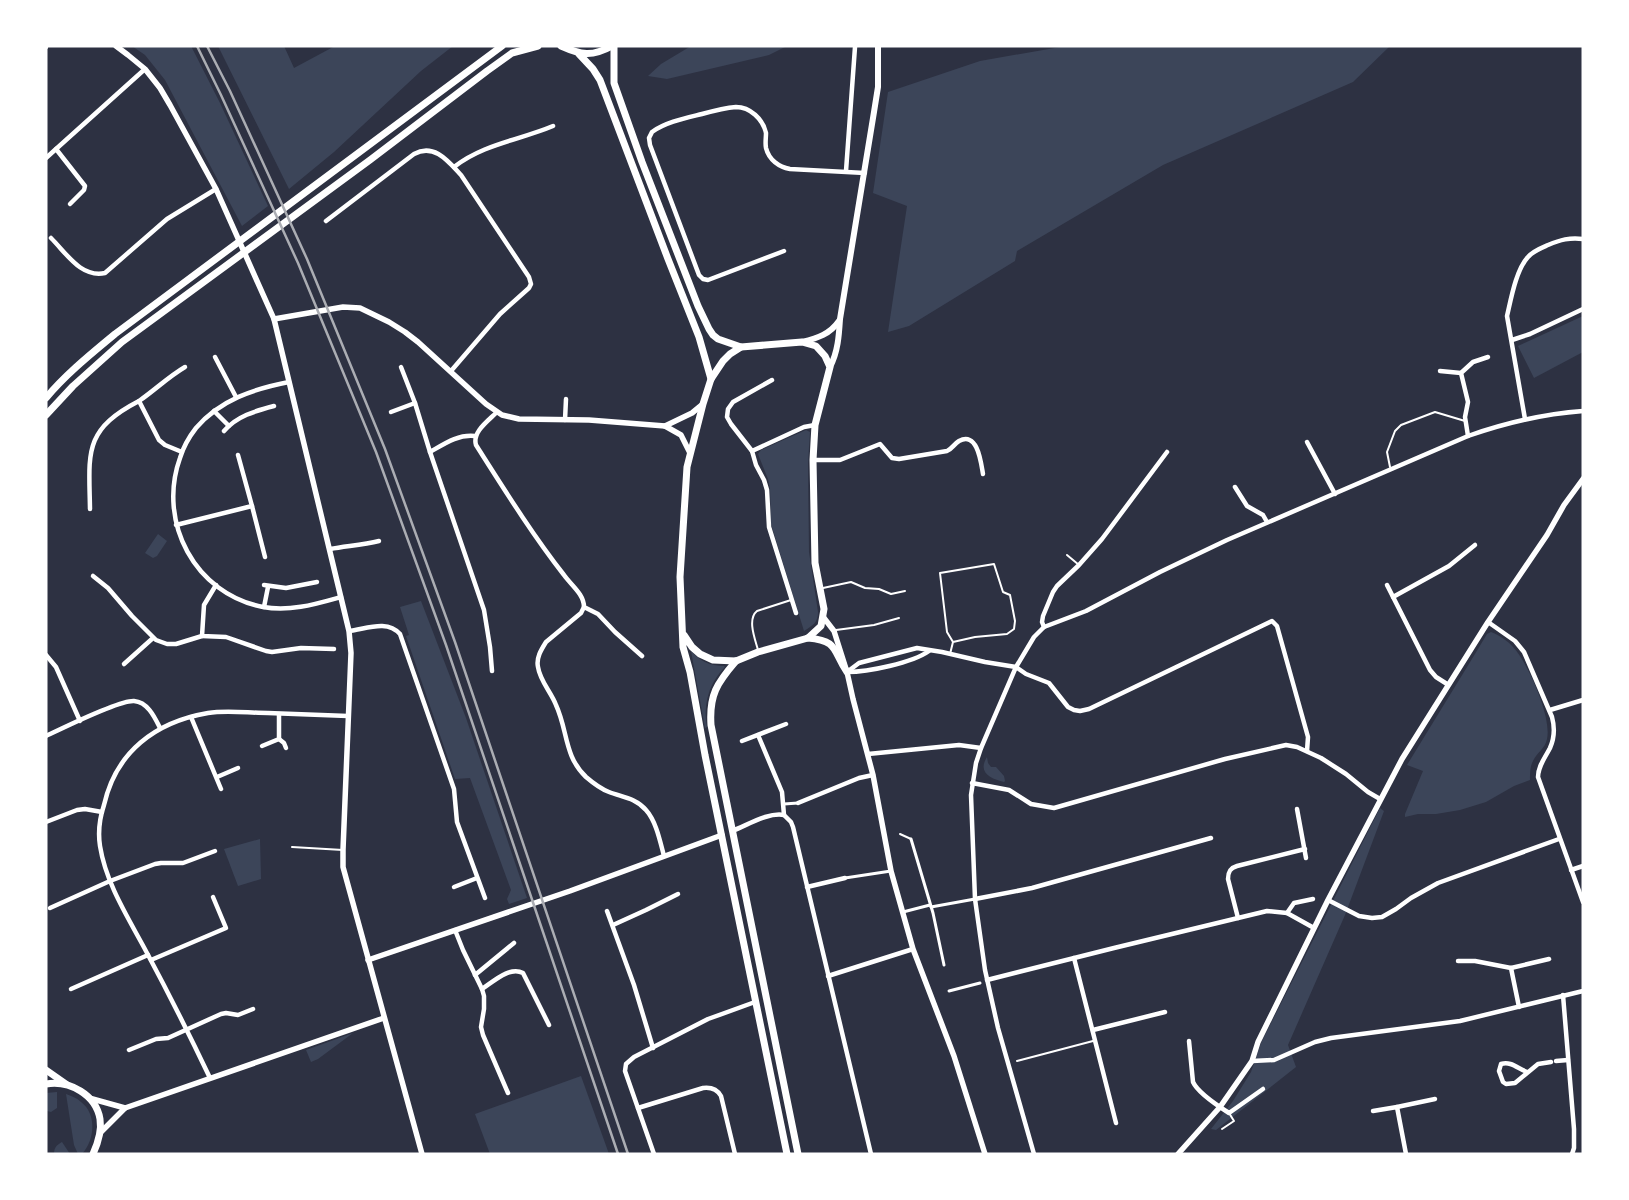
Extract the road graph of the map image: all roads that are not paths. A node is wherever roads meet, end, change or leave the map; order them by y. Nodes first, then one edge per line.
1 (116, 46) edge
2 (502, 46) edge
3 (538, 46) edge
4 (561, 46) edge
5 (613, 46) edge
6 (878, 46) edge
7 (855, 47) edge
8 (578, 54) junction
9 (145, 69) junction
10 (553, 126) dead end
11 (56, 149) junction
12 (46, 158) edge
13 (454, 167) junction
14 (846, 171) junction
15 (865, 173) junction
16 (216, 189) junction
17 (70, 204) dead end
18 (326, 221) dead end
19 (51, 238) dead end
20 (1583, 239) edge
21 (784, 251) dead end
22 (1583, 309) edge
23 (274, 319) junction
24 (840, 319) junction
25 (1512, 340) junction
26 (802, 342) junction
27 (741, 347) junction
28 (215, 357) dead end
29 (1488, 357) dead end
30 (401, 366) dead end
31 (830, 367) junction
32 (185, 368) dead end
33 (451, 371) junction
34 (1440, 371) dead end
35 (1461, 373) junction
36 (711, 379) junction
37 (772, 380) dead end
38 (289, 382) junction
39 (236, 396) junction
40 (46, 398) edge
41 (566, 399) dead end
42 (139, 401) junction
43 (414, 403) junction
44 (703, 404) junction
45 (274, 406) dead end
46 (214, 411) junction
47 (1583, 411) edge
48 (391, 412) dead end
49 (497, 412) junction
50 (46, 415) edge
51 (1525, 419) junction
52 (565, 420) junction
53 (1465, 422) junction
54 (815, 425) junction
55 (229, 426) junction
56 (665, 426) junction
57 (224, 431) dead end
58 (475, 436) junction
59 (1468, 436) junction
60 (1307, 442) dead end
61 (752, 451) junction
62 (182, 452) junction
63 (430, 452) junction
64 (1167, 452) dead end
65 (690, 453) junction
66 (238, 455) dead end
67 (813, 460) junction
68 (1391, 470) junction
69 (982, 474) dead end
70 (1583, 479) edge
71 (1235, 487) dead end
72 (1335, 494) junction
73 (252, 506) junction
74 (90, 509) dead end
75 (1267, 522) junction
76 (176, 525) junction
77 (379, 540) dead end
78 (1475, 545) dead end
79 (330, 549) junction
80 (1067, 555) dead end
81 (265, 557) dead end
82 (1079, 565) junction
83 (94, 576) dead end
84 (318, 582) dead end
85 (216, 585) junction
86 (1387, 585) dead end
87 (820, 589) junction
88 (904, 591) dead end
89 (341, 597) junction
90 (1393, 597) junction
91 (792, 600) junction
92 (264, 607) junction
93 (584, 607) junction
94 (796, 613) dead end
95 (824, 618) junction
96 (899, 618) dead end
97 (1488, 622) junction
98 (1044, 627) junction
99 (349, 631) junction
100 (834, 631) junction
101 (684, 635) junction
102 (202, 636) junction
103 (153, 638) junction
104 (808, 638) junction
105 (953, 642) junction
106 (334, 649) dead end
107 (929, 651) junction
108 (758, 652) junction
109 (950, 654) junction
110 (46, 655) edge
111 (642, 656) dead end
112 (736, 661) junction
113 (124, 664) dead end
114 (1016, 667) junction
115 (492, 671) dead end
116 (847, 672) junction
117 (1447, 684) junction
118 (1583, 700) edge
119 (1550, 710) junction
120 (279, 714) junction
121 (348, 716) junction
122 (191, 717) junction
123 (80, 721) junction
124 (786, 724) dead end
125 (160, 728) junction
126 (758, 735) junction
127 (46, 736) edge
128 (279, 739) junction
129 (742, 741) dead end
130 (262, 746) dead end
131 (286, 748) dead end
132 (981, 748) junction
133 (1307, 751) junction
134 (868, 754) junction
135 (238, 768) dead end
136 (873, 775) junction
137 (216, 777) junction
138 (972, 783) junction
139 (222, 789) dead end
140 (1380, 799) junction
141 (784, 804) junction
142 (798, 804) joint
143 (1297, 809) dead end
144 (102, 812) junction
145 (784, 815) junction
146 (46, 822) edge
147 (732, 831) junction
148 (900, 834) dead end
149 (722, 835) junction
150 (1211, 838) dead end
151 (911, 839) joint
152 (1559, 839) junction
153 (292, 847) dead end
154 (1305, 849) junction
155 (342, 850) junction
156 (215, 851) dead end
157 (664, 856) junction
158 (1306, 858) dead end
159 (1583, 866) edge
160 (1571, 870) junction
161 (891, 871) junction
162 (478, 878) junction
163 (844, 878) joint
164 (110, 881) junction
165 (454, 887) dead end
166 (807, 887) junction
167 (678, 894) dead end
168 (213, 897) dead end
169 (485, 898) dead end
170 (975, 899) junction
171 (1313, 899) dead end
172 (1328, 900) junction
173 (1583, 902) edge
174 (930, 906) junction
175 (50, 908) dead end
176 (608, 911) dead end
177 (902, 912) junction
178 (1287, 913) junction
179 (1238, 918) junction
180 (613, 925) junction
181 (1314, 928) junction
182 (455, 930) junction
183 (514, 943) dead end
184 (913, 949) junction
185 (150, 958) junction
186 (1074, 958) junction
187 (1549, 959) dead end
188 (368, 960) junction
189 (1458, 961) dead end
190 (944, 965) dead end
191 (1511, 968) junction
192 (475, 975) junction
193 (828, 976) junction
194 (987, 980) junction
195 (980, 983) dead end
196 (71, 989) dead end
197 (482, 989) junction
198 (949, 991) dead end
199 (1583, 991) edge
200 (1563, 995) junction
201 (756, 1002) junction
202 (1519, 1007) junction
203 (253, 1009) dead end
204 (1165, 1012) dead end
205 (384, 1018) junction
206 (549, 1025) dead end
207 (187, 1030) junction
208 (1093, 1030) junction
209 (1096, 1041) junction
210 (1188, 1041) dead end
211 (653, 1048) junction
212 (129, 1050) dead end
213 (1568, 1060) junction
214 (1017, 1061) dead end
215 (1252, 1061) junction
216 (46, 1070) edge
217 (1527, 1072) junction
218 (210, 1078) junction
219 (46, 1084) edge
220 (66, 1084) junction
221 (1263, 1089) dead end
222 (508, 1093) dead end
223 (89, 1098) junction
224 (1435, 1099) dead end
225 (1397, 1107) junction
226 (125, 1108) junction
227 (638, 1108) junction
228 (1220, 1108) junction
229 (1373, 1111) dead end
230 (1229, 1112) junction
231 (1116, 1123) dead end
232 (1222, 1129) dead end
233 (100, 1133) junction
234 (93, 1154) edge
235 (422, 1154) edge
236 (654, 1154) edge
237 (735, 1154) edge
238 (787, 1154) edge
239 (798, 1154) edge
240 (871, 1154) edge
241 (985, 1154) edge
242 (1034, 1154) edge
243 (1178, 1154) edge
244 (1406, 1154) edge
245 (1572, 1154) edge

1 - 9 street
2 - 40 main road
3 - 50 main road
4 - 8 main road
5 - 8 main road
5 - 27 main road
6 - 15 main road
7 - 14 street
8 - 36 main road
9 - 11 street
9 - 16 street
10 - 13 street
11 - 12 street
11 - 17 street
13 - 18 street
13 - 33 street
14 - 15 street
14 - 21 street
15 - 24 main road
16 - 19 street
16 - 23 street
20 - 25 street
22 - 25 street
23 - 33 street
23 - 38 street
24 - 26 main road
24 - 31 main road
25 - 51 street
26 - 27 main road
26 - 31 main road
27 - 36 main road
28 - 39 street
29 - 35 street
30 - 43 street
31 - 54 main road
32 - 42 street
33 - 49 street
34 - 35 street
35 - 53 street
36 - 44 main road
37 - 61 street
38 - 39 street
38 - 79 street
39 - 46 street
41 - 52 street
42 - 62 street
42 - 74 street
43 - 48 street
43 - 63 street
44 - 56 street
44 - 65 main road
45 - 55 street
46 - 55 street
46 - 62 street
47 - 51 street
49 - 52 street
49 - 58 street
51 - 59 street
52 - 56 street
53 - 59 street
53 - 68 lane
54 - 61 street
54 - 67 main road
55 - 57 street
56 - 65 street
58 - 63 street
58 - 93 street
59 - 68 street
60 - 72 street
61 - 91 street
62 - 76 street
63 - 115 street
64 - 82 street
65 - 101 main road
66 - 73 street
67 - 69 street
67 - 87 main road
68 - 72 street
70 - 97 street
71 - 75 street
72 - 75 street
73 - 76 street
73 - 81 street
75 - 98 street
76 - 85 street
77 - 79 street
78 - 90 street
79 - 89 street
80 - 82 lane
82 - 98 street
83 - 103 street
84 - 92 street
85 - 92 street
85 - 102 street
86 - 90 street
87 - 88 lane
87 - 95 main road
89 - 92 street
89 - 99 street
90 - 117 street
91 - 94 street
91 - 108 lane
93 - 111 street
93 - 157 street
95 - 100 street
95 - 104 main road
96 - 100 lane
97 - 117 street
97 - 119 street
98 - 114 street
99 - 121 street
99 - 162 street
100 - 116 street
101 - 112 main road
101 - 149 main road
102 - 103 street
102 - 106 street
103 - 113 street
104 - 108 main road
104 - 116 main road
105 - 105 lane
105 - 109 lane
107 - 109 street
107 - 116 street
107 - 116 street
108 - 112 main road
109 - 114 street
110 - 123 street
112 - 147 main road
114 - 132 street
114 - 133 street
116 - 134 street
117 - 140 street
118 - 119 street
119 - 152 street
120 - 121 street
120 - 122 street
120 - 128 street
121 - 155 street
122 - 125 street
122 - 137 street
123 - 125 street
123 - 127 street
124 - 126 street
125 - 144 street
126 - 129 street
126 - 141 street
128 - 130 street
128 - 131 street
132 - 134 street
132 - 138 street
133 - 138 street
133 - 140 street
134 - 136 street
135 - 137 street
136 - 142 street
136 - 161 street
137 - 139 street
138 - 170 street
140 - 172 street
141 - 142 street
141 - 145 street
143 - 154 street
144 - 146 street
144 - 164 street
145 - 147 street
145 - 166 street
147 - 239 main road
148 - 151 lane
149 - 157 street
149 - 201 main road
150 - 170 street
151 - 174 street
152 - 160 street
152 - 172 street
153 - 155 lane
154 - 158 street
154 - 179 street
155 - 188 street
156 - 164 street
157 - 182 street
159 - 160 street
160 - 173 street
161 - 163 street
161 - 177 street
162 - 165 street
162 - 169 street
163 - 166 street
164 - 175 street
164 - 185 street
166 - 193 street
167 - 180 street
168 - 185 street
170 - 174 street
170 - 194 street
171 - 178 street
172 - 181 street
174 - 177 street
174 - 190 street
176 - 180 street
177 - 184 street
178 - 179 street
178 - 181 street
179 - 186 street
180 - 211 street
181 - 215 street
182 - 188 street
182 - 192 street
183 - 192 street
184 - 193 street
184 - 241 street
185 - 196 street
185 - 207 street
186 - 194 street
186 - 208 street
187 - 191 street
188 - 205 street
189 - 191 street
191 - 202 street
192 - 197 street
193 - 240 street
194 - 242 street
195 - 198 street
197 - 206 street
197 - 222 street
199 - 200 street
200 - 202 street
200 - 213 street
201 - 211 street
201 - 238 main road
202 - 215 street
203 - 207 street
204 - 208 street
205 - 218 street
205 - 235 street
207 - 212 street
207 - 218 street
208 - 209 street
209 - 214 lane
209 - 231 street
210 - 228 street
211 - 227 street
213 - 217 street
213 - 245 street
215 - 228 street
216 - 220 main road
217 - 217 street
218 - 226 street
219 - 220 main road
220 - 223 main road
221 - 230 street
223 - 226 street
223 - 233 main road
224 - 225 street
225 - 229 street
225 - 244 street
226 - 233 street
227 - 236 street
227 - 237 street
228 - 230 street
228 - 243 street
230 - 232 lane
233 - 234 main road

